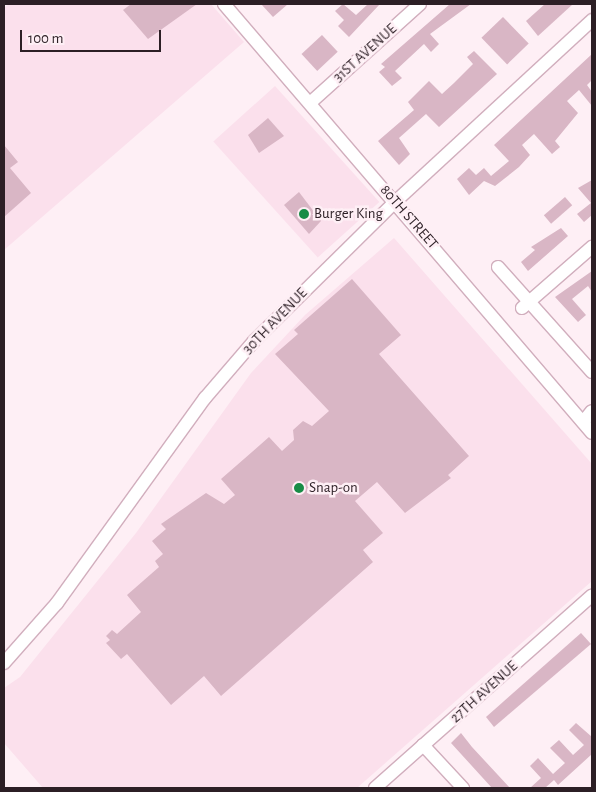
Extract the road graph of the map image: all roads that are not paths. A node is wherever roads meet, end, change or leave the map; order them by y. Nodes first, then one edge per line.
1 (224, 4) edge
2 (420, 4) edge
3 (592, 20) edge
4 (310, 103) junction
5 (396, 201) junction
6 (592, 247) edge
7 (498, 267) dead end
8 (525, 305) junction
9 (592, 372) edge
10 (592, 411) edge
11 (583, 422) junction
12 (592, 433) edge
13 (592, 595) edge
14 (4, 662) edge
15 (423, 745) junction
16 (375, 788) edge
17 (463, 788) edge

1 - 4 street, 80TH STREET
2 - 4 street, 31ST AVENUE
3 - 5 street, 30TH AVENUE
4 - 5 street, 80TH STREET
5 - 11 street, 80TH STREET
5 - 14 street, 30TH AVENUE
6 - 8 street
7 - 8 street
8 - 9 street
10 - 11 street
11 - 12 street, 80TH STREET
13 - 15 street, 27TH AVENUE
15 - 16 street, 27TH AVENUE
15 - 17 street

